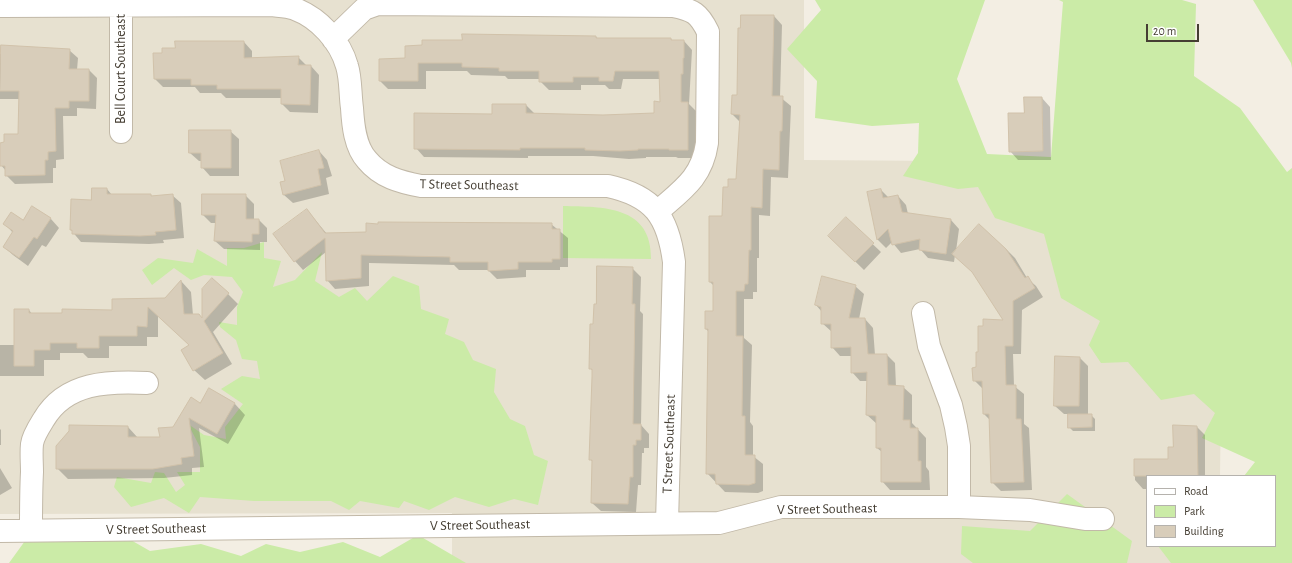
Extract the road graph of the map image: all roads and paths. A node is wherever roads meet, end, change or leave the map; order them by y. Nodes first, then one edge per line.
1 (121, 3) edge
2 (0, 6) edge
3 (333, 38) junction
4 (121, 132) dead end
5 (657, 212) junction
6 (923, 313) dead end
7 (147, 383) dead end
8 (959, 507) junction
9 (1103, 519) dead end
10 (667, 523) junction
11 (31, 530) junction
12 (0, 531) edge

1 - 2 street, T Street Southeast
1 - 3 street, T Street Southeast
1 - 4 street, Bell Court Southeast
3 - 5 street, T Street Southeast
3 - 5 street
5 - 10 street, T Street Southeast
6 - 8 street
7 - 11 street
8 - 9 street, V Street Southeast
8 - 10 street, V Street Southeast
10 - 11 street, V Street Southeast
11 - 12 street, V Street Southeast

